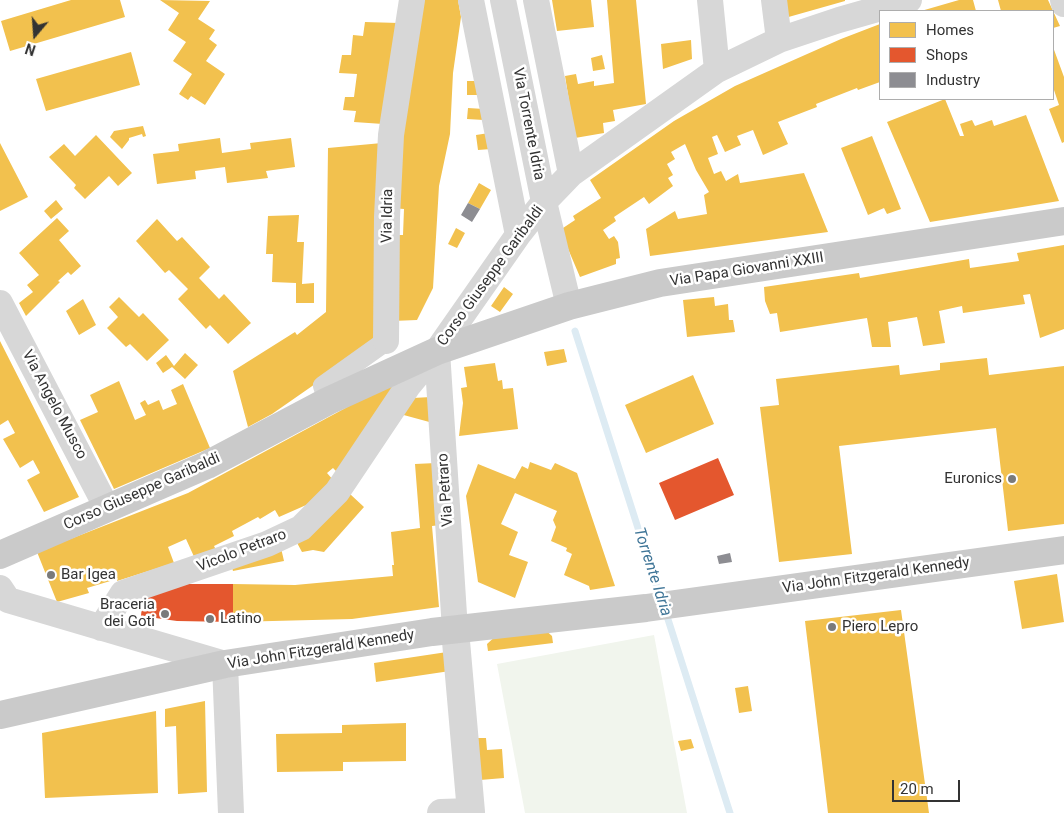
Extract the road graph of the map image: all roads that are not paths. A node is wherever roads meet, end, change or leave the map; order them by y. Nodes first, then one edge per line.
1 (412, 0) edge
2 (471, 0) edge
3 (503, 0) edge
4 (536, 0) edge
5 (710, 0) edge
6 (774, 0) edge
7 (909, 0) edge
8 (1062, 0) edge
9 (1064, 4) edge
10 (779, 40) junction
11 (717, 70) junction
12 (570, 174) junction
13 (544, 202) junction
14 (1064, 221) edge
15 (518, 235) junction
16 (0, 303) edge
17 (569, 306) junction
18 (386, 341) joint
19 (437, 351) junction
20 (328, 401) junction
21 (107, 508) junction
22 (1064, 550) edge
23 (0, 555) edge
24 (0, 588) edge
25 (101, 628) junction
26 (455, 630) junction
27 (225, 664) junction
28 (0, 716) edge
29 (471, 812) edge
30 (231, 813) edge
31 (441, 813) edge

1 - 18 street, Via Idria
2 - 15 street
3 - 13 street, Via Torrente Idria
4 - 12 street
5 - 11 street
6 - 10 street
7 - 10 street, Corso Giuseppe Garibaldi
8 - 9 street
10 - 11 street, Corso Giuseppe Garibaldi
11 - 12 street, Corso Giuseppe Garibaldi
12 - 13 street, Corso Giuseppe Garibaldi
13 - 15 street, Corso Giuseppe Garibaldi
13 - 17 street, Via Torrente Idria
14 - 17 main road, Via Papa Giovanni XXIII
15 - 19 street, Corso Giuseppe Garibaldi
16 - 21 street, Via Angelo Musco
17 - 19 main road, Via Papa Giovanni XXIII
18 - 20 street, Via Idria
19 - 20 main road, Corso Giuseppe Garibaldi
19 - 25 street, Vicolo Petraro
19 - 26 street, Via Petraro
20 - 21 main road, Corso Giuseppe Garibaldi
21 - 23 main road, Corso Giuseppe Garibaldi
22 - 26 main road, Via John Fitzgerald Kennedy
24 - 25 street
25 - 27 street
26 - 27 main road, Via John Fitzgerald Kennedy
26 - 29 street
27 - 28 main road, Via John Fitzgerald Kennedy
27 - 30 street
29 - 31 street

